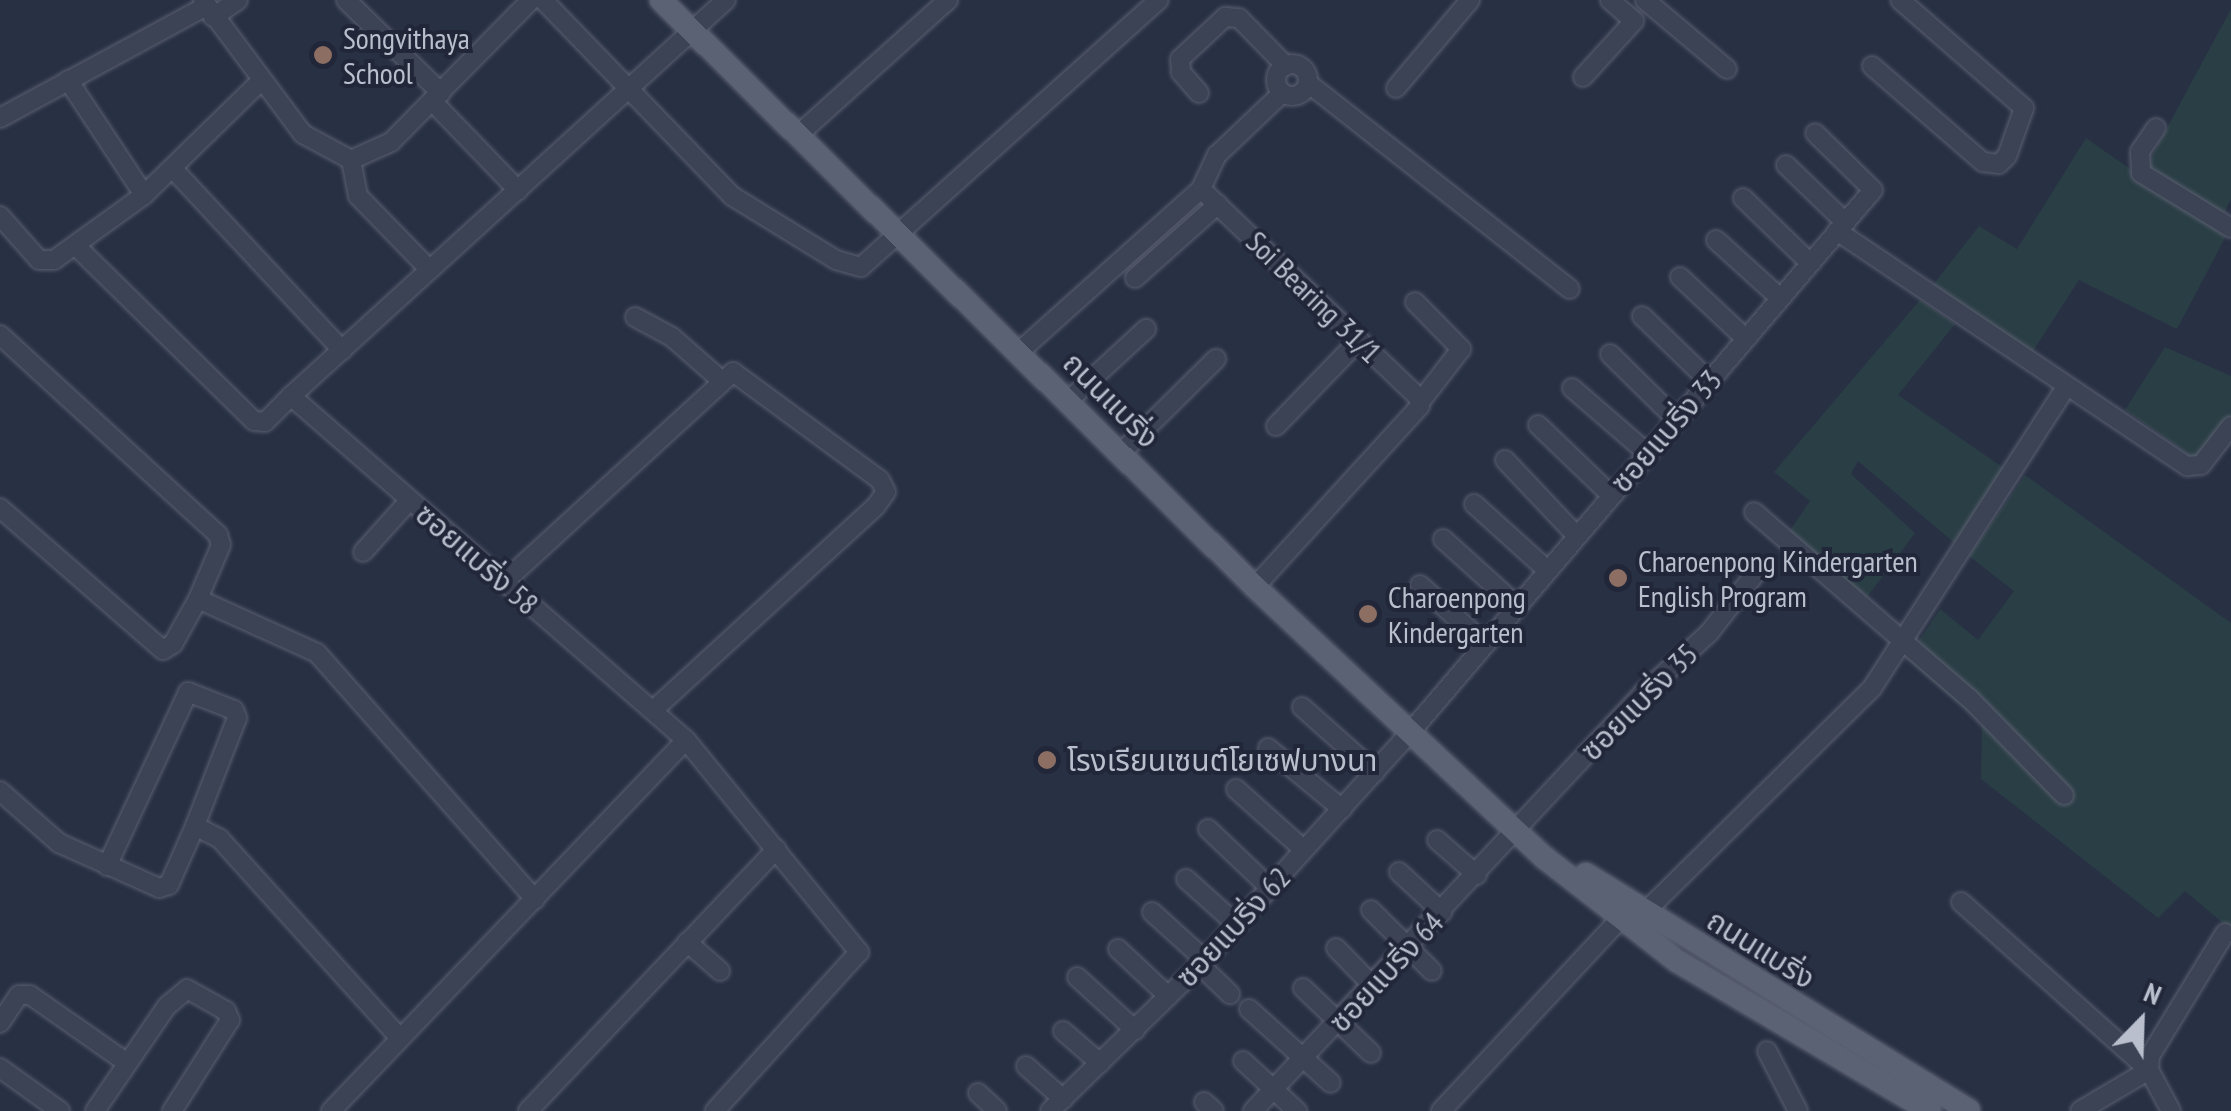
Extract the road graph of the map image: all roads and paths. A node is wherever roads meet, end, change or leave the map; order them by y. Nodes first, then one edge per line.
1 (238, 0) edge
2 (346, 0) edge
3 (531, 0) edge
4 (543, 0) edge
5 (661, 0) edge
6 (726, 0) edge
7 (948, 0) edge
8 (1159, 0) edge
9 (1470, 0) edge
10 (1610, 0) edge
11 (1644, 0) edge
12 (1900, 0) edge
13 (207, 8) edge
14 (692, 30) junction
15 (1286, 66) junction
16 (1872, 66) dead end
17 (1726, 69) dead end
18 (1584, 77) dead end
19 (68, 80) junction
20 (261, 82) junction
21 (1308, 82) junction
22 (630, 86) junction
23 (1396, 88) dead end
24 (1198, 94) dead end
25 (1282, 94) junction
26 (436, 97) junction
27 (0, 118) edge
28 (2156, 128) dead end
29 (1816, 134) dead end
30 (798, 135) junction
31 (352, 160) junction
32 (1786, 165) dead end
33 (172, 169) junction
34 (1201, 189) junction
35 (518, 190) junction
36 (144, 195) junction
37 (1743, 198) dead end
38 (1218, 204) junction
39 (0, 216) edge
40 (2231, 225) edge
41 (1841, 227) junction
42 (901, 234) junction
43 (1716, 240) dead end
44 (77, 248) junction
45 (1810, 262) junction
46 (430, 270) junction
47 (1680, 277) dead end
48 (1136, 278) dead end
49 (1570, 289) dead end
50 (1780, 298) junction
51 (1415, 302) dead end
52 (1642, 316) dead end
53 (635, 317) dead end
54 (1146, 329) dead end
55 (0, 335) edge
56 (1746, 338) junction
57 (1359, 340) junction
58 (342, 350) junction
59 (1020, 351) junction
60 (1610, 354) dead end
61 (1216, 359) dead end
62 (721, 380) junction
63 (1709, 380) junction
64 (2066, 387) junction
65 (1572, 388) dead end
66 (291, 396) junction
67 (1068, 400) junction
68 (1421, 401) junction
69 (1676, 419) junction
70 (1538, 425) dead end
71 (1276, 426) dead end
72 (2231, 426) edge
73 (1121, 453) junction
74 (1647, 453) junction
75 (1505, 460) dead end
76 (1610, 495) junction
77 (409, 501) junction
78 (1474, 504) dead end
79 (0, 508) edge
80 (1754, 512) dead end
81 (1576, 535) junction
82 (1443, 539) dead end
83 (363, 552) dead end
84 (1546, 569) junction
85 (1758, 570) dead end
86 (504, 582) junction
87 (1420, 585) dead end
88 (1255, 587) junction
89 (198, 598) junction
90 (1516, 605) junction
91 (1484, 643) junction
92 (1903, 646) junction
93 (1302, 707) dead end
94 (653, 710) junction
95 (1408, 735) junction
96 (686, 740) junction
97 (1268, 748) dead end
98 (1375, 772) junction
99 (1236, 789) dead end
100 (0, 792) edge
101 (2064, 795) dead end
102 (1342, 808) junction
103 (194, 826) junction
104 (1208, 829) dead end
105 (1520, 834) junction
106 (1437, 840) dead end
107 (777, 849) junction
108 (1304, 850) junction
109 (107, 866) junction
110 (1398, 872) dead end
111 (1477, 875) junction
112 (1186, 879) dead end
113 (1270, 888) junction
114 (535, 899) junction
115 (1961, 902) dead end
116 (1372, 910) dead end
117 (1152, 912) dead end
118 (1442, 912) junction
119 (1645, 912) junction
120 (1620, 918) junction
121 (1237, 925) junction
122 (2225, 933) dead end
123 (687, 942) junction
124 (1336, 948) dead end
125 (1409, 948) junction
126 (1118, 949) dead end
127 (1202, 963) junction
128 (720, 971) dead end
129 (1432, 972) dead end
130 (1077, 978) dead end
131 (1373, 986) junction
132 (1303, 988) dead end
133 (1230, 994) dead end
134 (1168, 996) junction
135 (1249, 1008) dead end
136 (1339, 1022) junction
137 (0, 1023) edge
138 (1134, 1030) junction
139 (1063, 1031) dead end
140 (400, 1038) junction
141 (1767, 1052) dead end
142 (1370, 1053) dead end
143 (1305, 1058) junction
144 (1243, 1060) dead end
145 (1100, 1063) junction
146 (127, 1064) junction
147 (1026, 1066) dead end
148 (0, 1068) edge
149 (2149, 1070) junction
150 (1331, 1083) dead end
151 (1274, 1090) junction
152 (978, 1093) dead end
153 (1056, 1105) edge
154 (60, 1111) edge
155 (95, 1111) edge
156 (172, 1111) edge
157 (331, 1111) edge
158 (528, 1111) edge
159 (716, 1111) edge
160 (997, 1111) edge
161 (1253, 1111) edge
162 (1297, 1111) edge
163 (1441, 1111) edge
164 (1798, 1111) edge
165 (1930, 1111) edge
166 (1969, 1111) edge
167 (2080, 1111) edge
168 (2171, 1111) edge

1 - 13 street
2 - 26 street
3 - 26 street
4 - 22 street
5 - 14 main road, ถนนแบริ่ง
6 - 14 street
7 - 30 street
8 - 42 street
9 - 23 street
10 - 18 street
11 - 17 street
12 - 16 street
13 - 19 street
13 - 20 street
14 - 22 street
14 - 30 main road, ถนนแบริ่ง
15 - 21 street
15 - 24 street
15 - 25 street
19 - 27 street
19 - 36 street
20 - 31 street
20 - 33 street
21 - 25 street
21 - 49 street
22 - 35 street
22 - 42 street
25 - 34 street
26 - 31 street
26 - 35 street
28 - 40 street
29 - 41 street, ซอยแบริ่ง 33
30 - 42 main road, ถนนแบริ่ง
31 - 46 street
32 - 41 street
33 - 36 street
33 - 58 street
34 - 38 street, Soi Bearing 31/1
34 - 59 street
35 - 46 street
36 - 44 street
37 - 45 street
38 - 48 street
38 - 57 street, Soi Bearing 31/1
39 - 44 street
41 - 45 street, ซอยแบริ่ง 33
41 - 64 street
42 - 59 main road, ถนนแบริ่ง
43 - 50 street
44 - 66 street
45 - 50 street, ซอยแบริ่ง 33
46 - 58 street
47 - 56 street
50 - 56 street, ซอยแบริ่ง 33
51 - 68 street
52 - 63 street
53 - 62 street
54 - 67 street
55 - 89 street
56 - 63 street, ซอยแบริ่ง 33
57 - 68 street, Soi Bearing 31/1
57 - 71 street
58 - 66 street
59 - 67 main road, ถนนแบริ่ง
60 - 69 street
61 - 73 street
62 - 86 street
62 - 94 street
63 - 69 street, ซอยแบริ่ง 33
64 - 72 street
64 - 92 street
65 - 74 street
66 - 77 street, ซอยแบริ่ง 58
67 - 73 main road, ถนนแบริ่ง
68 - 88 street
69 - 74 street, ซอยแบริ่ง 33
70 - 76 street
73 - 88 main road, ถนนแบริ่ง
74 - 76 street, ซอยแบริ่ง 33
75 - 81 street
76 - 81 street, ซอยแบริ่ง 33
77 - 83 street
77 - 86 street, ซอยแบริ่ง 58
78 - 84 street
79 - 89 street
80 - 92 street
81 - 84 street, ซอยแบริ่ง 33
82 - 90 street
84 - 90 street, ซอยแบริ่ง 33
85 - 105 street, ซอยแบริ่ง 35
86 - 94 street, ซอยแบริ่ง 58
87 - 91 street
88 - 95 main road, ถนนแบริ่ง
89 - 114 street
90 - 91 street, ซอยแบริ่ง 33
91 - 95 street, ซอยแบริ่ง 33
92 - 101 street
92 - 119 street
93 - 98 street
94 - 96 street, ซอยแบริ่ง 58
95 - 98 street, ซอยแบริ่ง 62
95 - 105 main road, ถนนแบริ่ง
96 - 107 street, ซอยแบริ่ง 58
96 - 114 street
97 - 102 street
98 - 102 street, ซอยแบริ่ง 62
99 - 108 street
100 - 109 street
102 - 108 street, ซอยแบริ่ง 62
103 - 109 street
103 - 109 street
103 - 140 street
104 - 113 street
105 - 111 street, ซอยแบริ่ง 64
105 - 119 main road, ถนนแบริ่ง
105 - 120 main road, ถนนแบริ่ง
106 - 111 street
107 - 123 street
107 - 159 street, ซอยแบริ่ง 58
108 - 113 street, ซอยแบริ่ง 62
110 - 118 street
111 - 118 street, ซอยแบริ่ง 64
112 - 121 street
113 - 121 street, ซอยแบริ่ง 62
114 - 140 street
115 - 149 street
116 - 125 street
117 - 127 street
118 - 125 street, ซอยแบริ่ง 64
119 - 166 main road, ถนนแบริ่ง
120 - 163 street
120 - 165 main road, ถนนแบริ่ง
121 - 127 street, ซอยแบริ่ง 62
122 - 149 street
123 - 128 street
123 - 158 street
124 - 131 street
125 - 129 street
125 - 131 street, ซอยแบริ่ง 64
126 - 134 street
127 - 133 street
127 - 134 street, ซอยแบริ่ง 62
130 - 138 street
131 - 136 street, ซอยแบริ่ง 64
132 - 136 street
134 - 138 street, ซอยแบริ่ง 62
135 - 143 street
136 - 142 street
136 - 143 street, ซอยแบริ่ง 64
137 - 146 street
138 - 145 street, ซอยแบริ่ง 62
139 - 145 street
140 - 157 street
141 - 164 street
143 - 150 street
143 - 151 street, ซอยแบริ่ง 64
144 - 151 street
145 - 153 street, ซอยแบริ่ง 62
146 - 155 street
146 - 156 street
147 - 153 street
148 - 154 street
149 - 167 street
149 - 168 street
151 - 161 street, ซอยแบริ่ง 64
151 - 162 street
152 - 160 street

